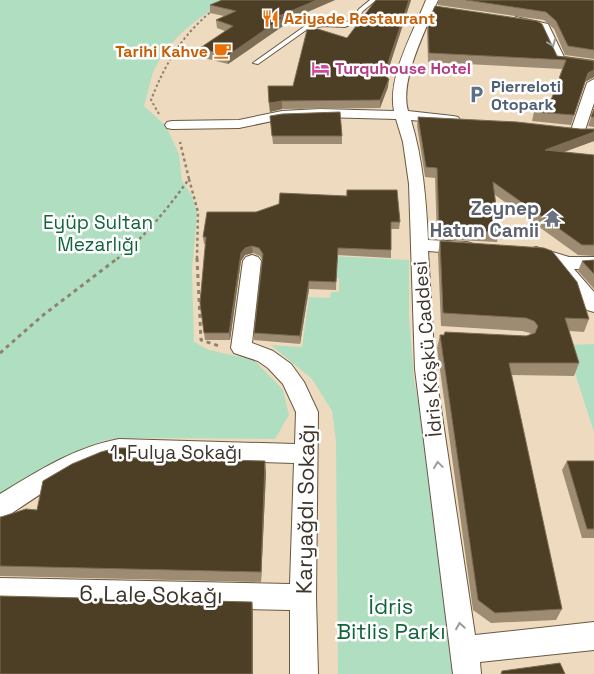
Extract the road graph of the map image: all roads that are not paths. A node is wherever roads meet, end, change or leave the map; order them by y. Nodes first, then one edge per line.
1 (373, 0) edge
2 (430, 4) edge
3 (445, 11) edge
4 (500, 19) edge
5 (256, 63) dead end
6 (594, 65) edge
7 (594, 83) edge
8 (402, 115) junction
9 (465, 121) edge
10 (172, 125) road end
11 (558, 131) edge
12 (577, 133) junction
13 (594, 133) edge
14 (419, 245) junction
15 (489, 249) edge
16 (518, 251) edge
17 (556, 260) junction
18 (252, 262) dead end
19 (594, 263) edge
20 (594, 305) edge
21 (306, 454) junction
22 (0, 507) edge
23 (0, 591) edge
24 (303, 597) junction
25 (594, 636) edge
26 (466, 662) edge
27 (304, 674) edge

1 - 5 lane
2 - 3 street
2 - 8 street, İdris Köşkü Caddesi
4 -> 6 street
7 - 12 street
8 - 9 street
8 - 10 street
8 - 14 street, İdris Köşkü Caddesi
11 - 12 street
12 - 13 street
14 - 15 street
26 -> 14 street, İdris Köşkü Caddesi
16 - 17 street
17 - 19 street
17 - 20 street
18 - 21 street, Karyağdı Sokağı
21 - 22 street, 1. Fulya Sokağı
21 - 24 street, Karyağdı Sokağı
23 - 24 street, 6. Lale Sokağı
24 - 27 street, Karyağdı Sokağı
25 - 26 street

